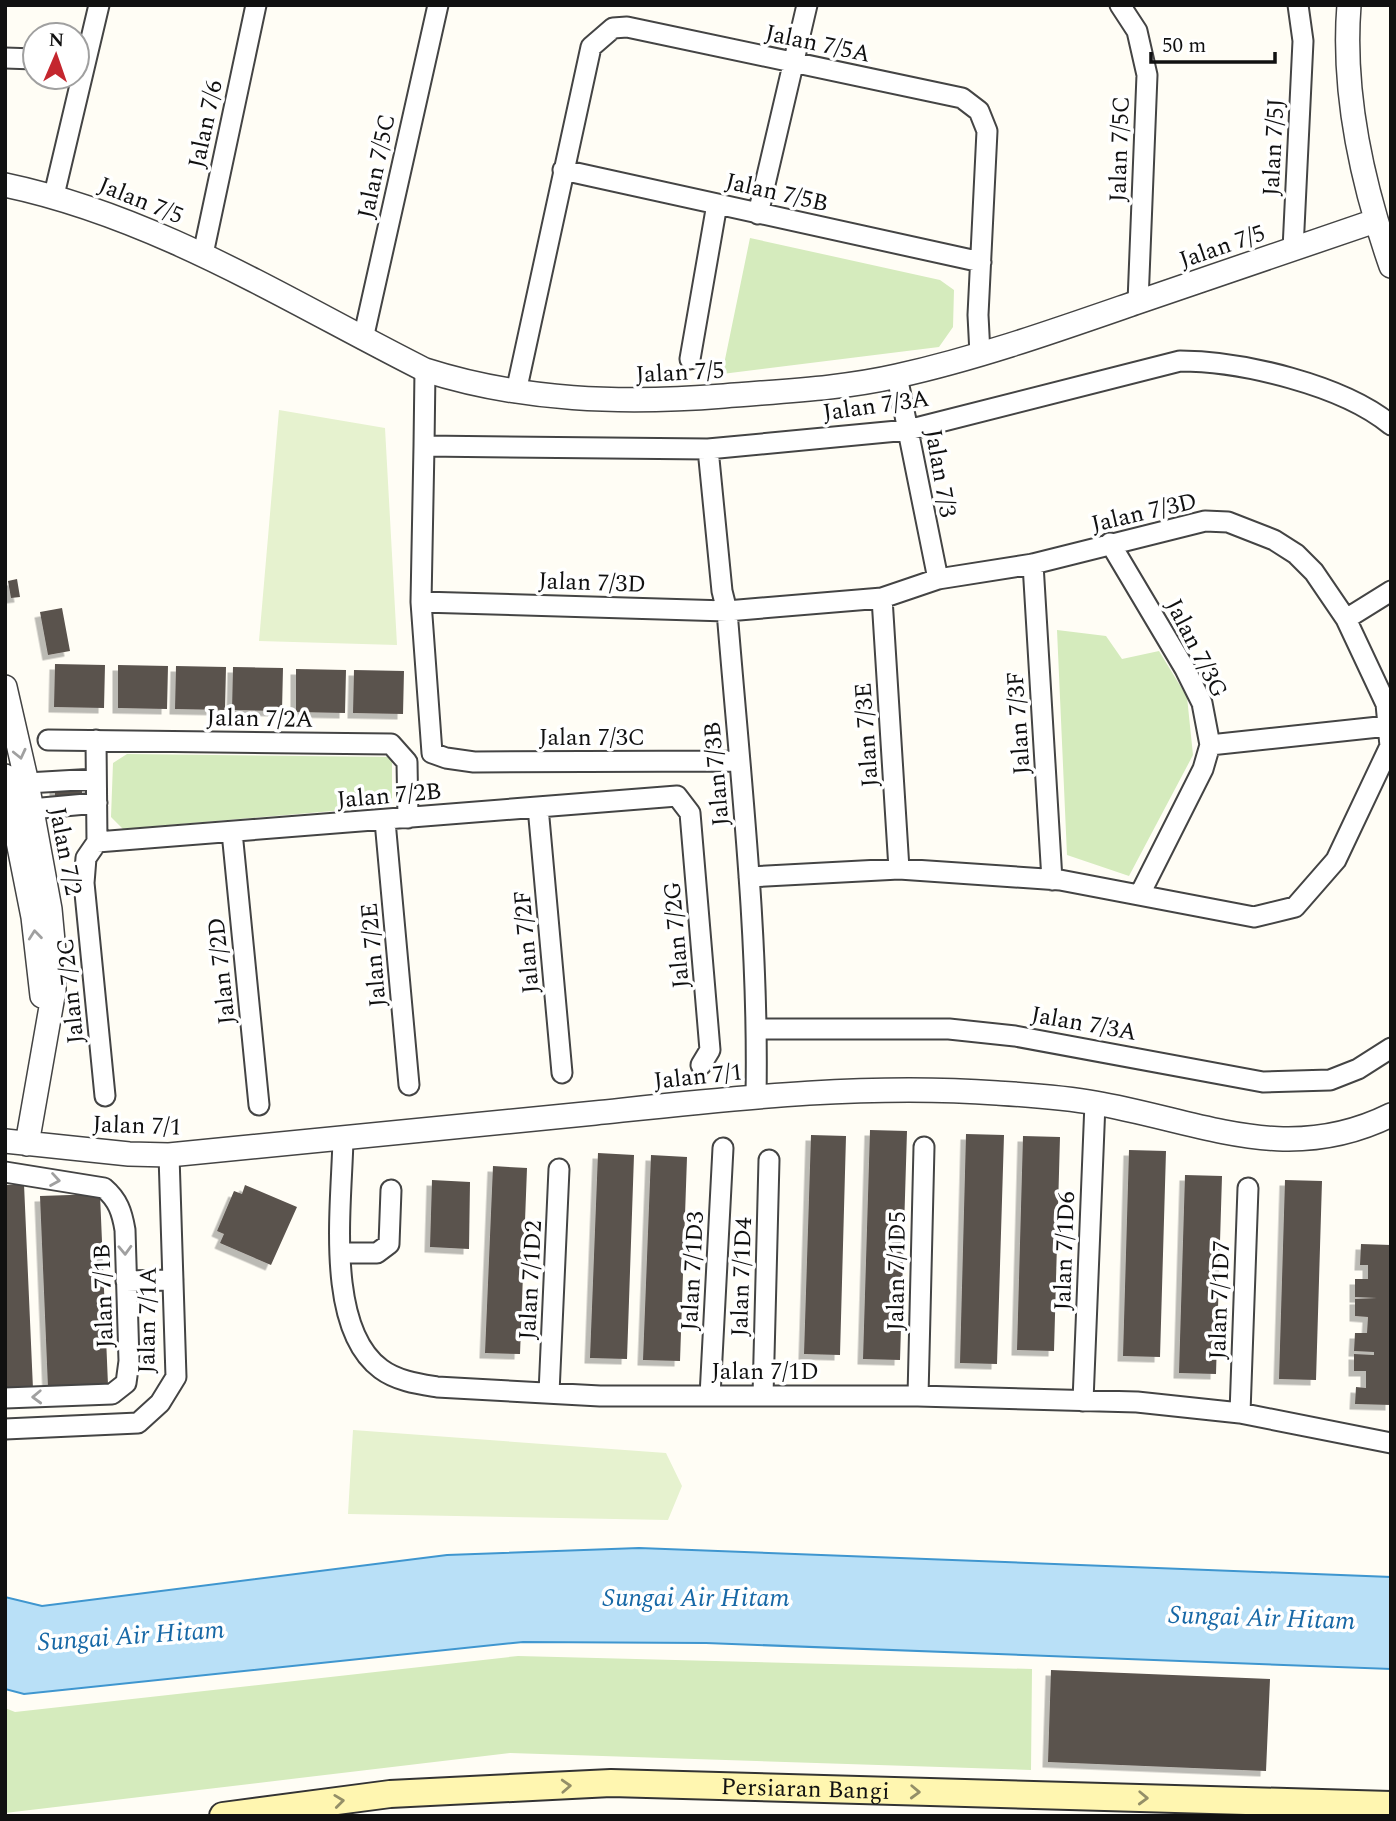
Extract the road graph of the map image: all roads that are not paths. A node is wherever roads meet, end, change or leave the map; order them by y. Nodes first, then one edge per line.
1 (99, 5) edge
2 (256, 5) edge
3 (439, 5) edge
4 (807, 5) edge
5 (1120, 5) edge
6 (1298, 5) edge
7 (1349, 5) edge
8 (91, 31) edge
9 (793, 62) junction
10 (76, 91) edge
11 (563, 170) junction
12 (5, 185) edge
13 (54, 195) junction
14 (717, 204) junction
15 (758, 214) junction
16 (1375, 221) junction
17 (1293, 249) junction
18 (203, 254) junction
19 (981, 262) junction
20 (1391, 266) edge
21 (1138, 302) junction
22 (363, 339) junction
23 (980, 354) junction
24 (690, 359) dead end
25 (425, 370) junction
26 (897, 376) junction
27 (516, 392) junction
28 (1391, 425) edge
29 (908, 430) junction
30 (424, 446) junction
31 (708, 449) junction
32 (1110, 543) junction
33 (1033, 564) junction
34 (937, 579) junction
35 (1391, 591) edge
36 (882, 598) junction
37 (421, 602) junction
38 (727, 611) junction
39 (1346, 618) junction
40 (5, 687) edge
41 (1388, 726) junction
42 (48, 740) dead end
43 (96, 740) junction
44 (1210, 745) junction
45 (739, 761) junction
46 (96, 779) junction
47 (16, 780) edge
48 (684, 801) joint
49 (97, 803) junction
50 (538, 807) junction
51 (16, 808) edge
52 (408, 818) junction
53 (385, 821) junction
54 (232, 832) junction
55 (97, 842) junction
56 (899, 869) junction
57 (749, 877) junction
58 (1052, 880) junction
59 (1140, 894) junction
60 (758, 1029) junction
61 (1391, 1048) edge
62 (701, 1065) dead end
63 (562, 1073) dead end
64 (409, 1085) dead end
65 (756, 1096) junction
66 (105, 1097) dead end
67 (1096, 1103) junction
68 (258, 1105) dead end
69 (1391, 1115) edge
70 (343, 1138) junction
71 (16, 1142) edge
72 (923, 1147) dead end
73 (723, 1148) dead end
74 (169, 1155) junction
75 (769, 1160) dead end
76 (559, 1169) dead end
77 (5, 1172) edge
78 (1248, 1188) dead end
79 (391, 1190) dead end
80 (342, 1253) junction
81 (173, 1280) junction
82 (126, 1281) junction
83 (549, 1393) junction
84 (709, 1396) junction
85 (763, 1396) junction
86 (918, 1396) junction
87 (5, 1398) edge
88 (1083, 1401) junction
89 (1240, 1413) junction
90 (5, 1429) edge
91 (1391, 1443) edge
92 (1391, 1805) edge
93 (223, 1816) edge

1 - 8 street
2 - 18 street, Jalan 7/6
3 - 22 street, Jalan 7/5C
4 - 9 street
5 - 21 street, Jalan 7/5C
6 - 17 street, Jalan 7/5J
7 - 16 street
9 - 11 street, Jalan 7/5A
9 - 15 street
9 - 19 street, Jalan 7/5A
10 - 13 street
11 - 14 street, Jalan 7/5B
11 - 27 street, Jalan 7/5A
12 - 13 street, Jalan 7/5
13 - 18 street, Jalan 7/5
14 - 15 street, Jalan 7/5B
14 - 24 street
15 - 19 street, Jalan 7/5B
16 - 17 street, Jalan 7/5
16 - 20 street
17 - 21 street, Jalan 7/5
18 - 22 street, Jalan 7/5
19 - 23 street, Jalan 7/5A
21 - 23 street, Jalan 7/5
22 - 25 street, Jalan 7/5
23 - 26 street, Jalan 7/5
25 - 27 street, Jalan 7/5
25 - 30 street
26 - 27 street, Jalan 7/5
26 - 29 street, Jalan 7/3
28 - 29 street, Jalan 7/3A
29 - 31 street, Jalan 7/3A
29 - 34 street, Jalan 7/3
30 - 31 street, Jalan 7/3A
30 - 37 street
31 - 38 street, Jalan 7/3B
32 - 33 street, Jalan 7/3D
32 - 39 street, Jalan 7/3D
32 - 44 street, Jalan 7/3G
33 - 34 street, Jalan 7/3D
33 - 58 street, Jalan 7/3F
34 - 36 street, Jalan 7/3D
35 - 39 street
36 - 38 street, Jalan 7/3D
36 - 56 street, Jalan 7/3E
37 - 38 street, Jalan 7/3D
37 - 45 street, Jalan 7/3C
38 - 45 street, Jalan 7/3B
39 - 41 street, Jalan 7/3D
40 -> 47 street, Jalan 7/2
41 - 44 street
41 - 59 street, Jalan 7/3D
42 - 43 street, Jalan 7/2A
43 - 46 street
43 - 52 street, Jalan 7/2A
44 - 59 street
45 - 57 street, Jalan 7/3B
46 - 47 street
46 - 49 street
47 - 51 street, Jalan 7/2
48 - 50 street, Jalan 7/2B
48 - 62 street, Jalan 7/2G
49 - 51 street
49 - 55 street
50 - 52 street, Jalan 7/2B
50 - 63 street, Jalan 7/2F
51 - 71 street, Jalan 7/2
52 - 53 street, Jalan 7/2B
53 - 54 street, Jalan 7/2B
53 - 64 street, Jalan 7/2E
54 - 55 street, Jalan 7/2B
54 - 68 street, Jalan 7/2D
55 - 66 street, Jalan 7/2C
56 - 57 street, Jalan 7/3D
56 - 58 street, Jalan 7/3D
57 - 60 street, Jalan 7/3B
58 - 59 street, Jalan 7/3D
60 - 61 street, Jalan 7/3A
60 - 65 street, Jalan 7/3B
65 - 67 street, Jalan 7/1
65 - 70 street, Jalan 7/1
67 - 69 street, Jalan 7/1
67 - 88 street, Jalan 7/1D6
70 - 74 street, Jalan 7/1
70 - 80 street, Jalan 7/1D
71 - 74 street, Jalan 7/1
72 - 86 street, Jalan 7/1D5
73 - 84 street, Jalan 7/1D3
74 - 81 street, Jalan 7/1A
75 - 85 street, Jalan 7/1D4
76 - 83 street, Jalan 7/1D2
77 -> 82 street, Jalan 7/1B
78 - 89 street, Jalan 7/1D7
79 - 80 street
80 - 83 street, Jalan 7/1D
81 - 82 street
81 - 90 street, Jalan 7/1A
82 -> 87 street, Jalan 7/1B
83 - 84 street, Jalan 7/1D
84 - 85 street, Jalan 7/1D
85 - 86 street, Jalan 7/1D
86 - 88 street, Jalan 7/1D
88 - 89 street, Jalan 7/1D
89 - 91 street, Jalan 7/1D
93 -> 92 main road, Persiaran Bangi

